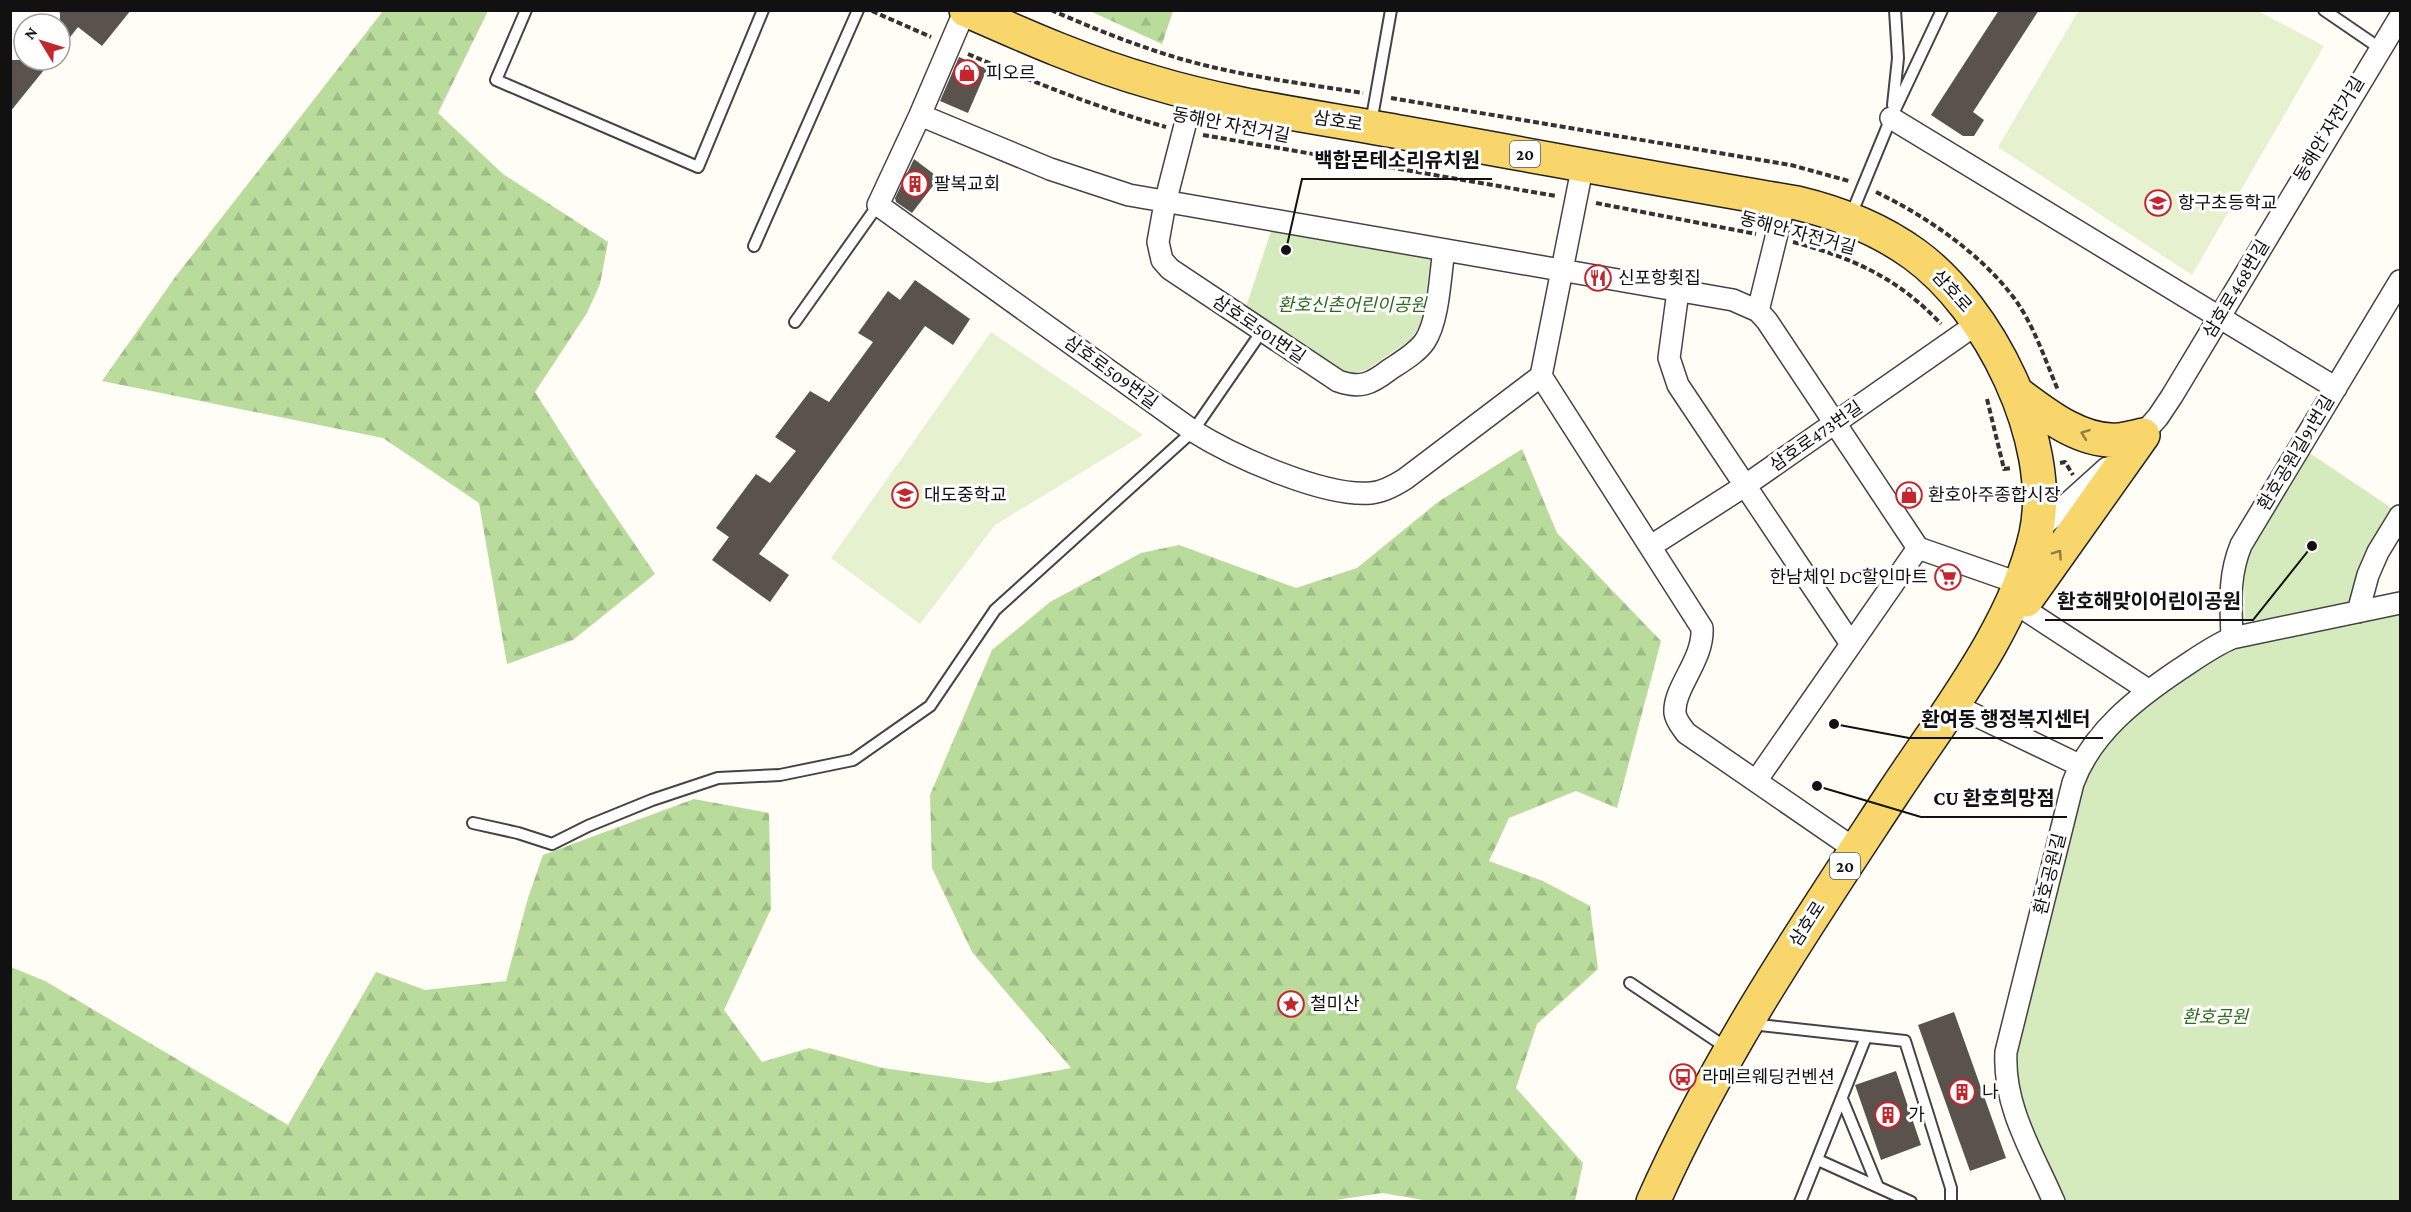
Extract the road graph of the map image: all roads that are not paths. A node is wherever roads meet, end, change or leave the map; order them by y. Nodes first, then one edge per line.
1 (526, 10) edge
2 (764, 10) edge
3 (858, 10) edge
4 (966, 10) edge
5 (1391, 10) edge
6 (1895, 10) edge
7 (1942, 10) edge
8 (2324, 10) edge
9 (2400, 19) edge
10 (2381, 49) junction
11 (1193, 94) junction
12 (920, 115) junction
13 (1891, 118) junction
14 (1370, 126) junction
15 (1583, 165) junction
16 (1785, 201) junction
17 (1165, 203) junction
18 (878, 205) junction
19 (1850, 218) junction
20 (754, 246) dead end
21 (1444, 250) junction
22 (1564, 270) junction
23 (2400, 281) edge
24 (1678, 291) junction
25 (1758, 311) junction
26 (2220, 317) junction
27 (795, 322) dead end
28 (1967, 331) junction
29 (1262, 332) junction
30 (1541, 376) junction
31 (2336, 388) junction
32 (2017, 393) junction
33 (1836, 423) junction
34 (1193, 431) junction
35 (2143, 435) junction
36 (1746, 485) junction
37 (2400, 516) edge
38 (2036, 532) junction
39 (1652, 546) junction
40 (1918, 548) junction
41 (2021, 596) junction
42 (2400, 603) edge
43 (2358, 612) junction
44 (2232, 638) junction
45 (1851, 644) junction
46 (2148, 690) junction
47 (1952, 704) junction
48 (2079, 765) junction
49 (1756, 780) junction
50 (473, 823) dead end
51 (1856, 850) junction
52 (1630, 983) dead end
53 (1737, 1037) junction
54 (1866, 1037) junction
55 (1842, 1099) junction
56 (1818, 1160) junction
57 (1878, 1187) junction
58 (1890, 1197) edge
59 (1653, 1202) edge
60 (1800, 1202) edge
61 (1911, 1202) edge
62 (1951, 1202) edge
63 (2054, 1202) edge

1 - 2 lane
3 - 20 lane
4 - 11 main road, 삼호로 / 20
4 - 12 street
5 - 14 lane
6 - 13 lane
7 - 13 lane
8 - 10 lane
9 - 10 street, 삼호로468번길
10 - 26 street, 삼호로468번길
11 - 14 main road, 삼호로 / 20
11 - 17 street, 삼호로501번길
12 - 17 street
12 - 18 street
13 - 19 lane
13 - 26 street
14 - 15 main road, 삼호로 / 20
15 - 16 main road, 삼호로 / 20
15 - 22 street
16 - 19 main road, 삼호로 / 20
16 - 25 street
17 - 21 street
17 - 29 street, 삼호로501번길
18 - 27 lane
18 - 34 street, 삼호로509번길
19 - 28 main road, 삼호로 / 20
21 - 22 street
21 - 29 street, 삼호로501번길
22 - 24 street
22 - 30 street
23 - 31 street, 환호공원길91번길
24 - 25 street
24 - 36 street
25 - 33 street
26 - 31 street
26 - 35 street, 삼호로468번길
28 - 32 main road, 삼호로 / 20
28 - 33 street, 삼호로473번길
29 - 34 lane
30 - 34 street, 삼호로509번길
30 - 39 street
31 - 44 street, 환호공원길91번길
35 -> 32 main road
32 - 38 main road, 삼호로 / 20
33 - 36 street, 삼호로473번길
33 - 40 street
34 - 50 lane
35 - 38 street, 삼호로468번길
41 -> 35 main road, 삼호로
36 - 39 street, 삼호로473번길
36 - 45 street
37 - 43 street
38 - 41 main road, 삼호로 / 20
39 - 49 street
40 - 41 street
40 - 45 street
41 - 46 street
41 - 47 main road, 삼호로
42 - 43 street, 환호공원길
43 - 44 street, 환호공원길
44 - 46 street, 환호공원길
45 - 49 street
46 - 48 street, 환호공원길
47 - 48 street
47 - 51 main road, 삼호로 / 20
48 - 63 street, 환호공원길
49 - 51 street
51 - 53 main road, 삼호로 / 20
52 - 53 lane
53 - 54 lane
53 - 59 main road, 삼호로 / 20
54 - 55 lane
54 - 62 lane
55 - 56 lane
55 - 57 lane
56 - 57 lane
56 - 60 lane
57 - 58 lane
58 - 61 lane

